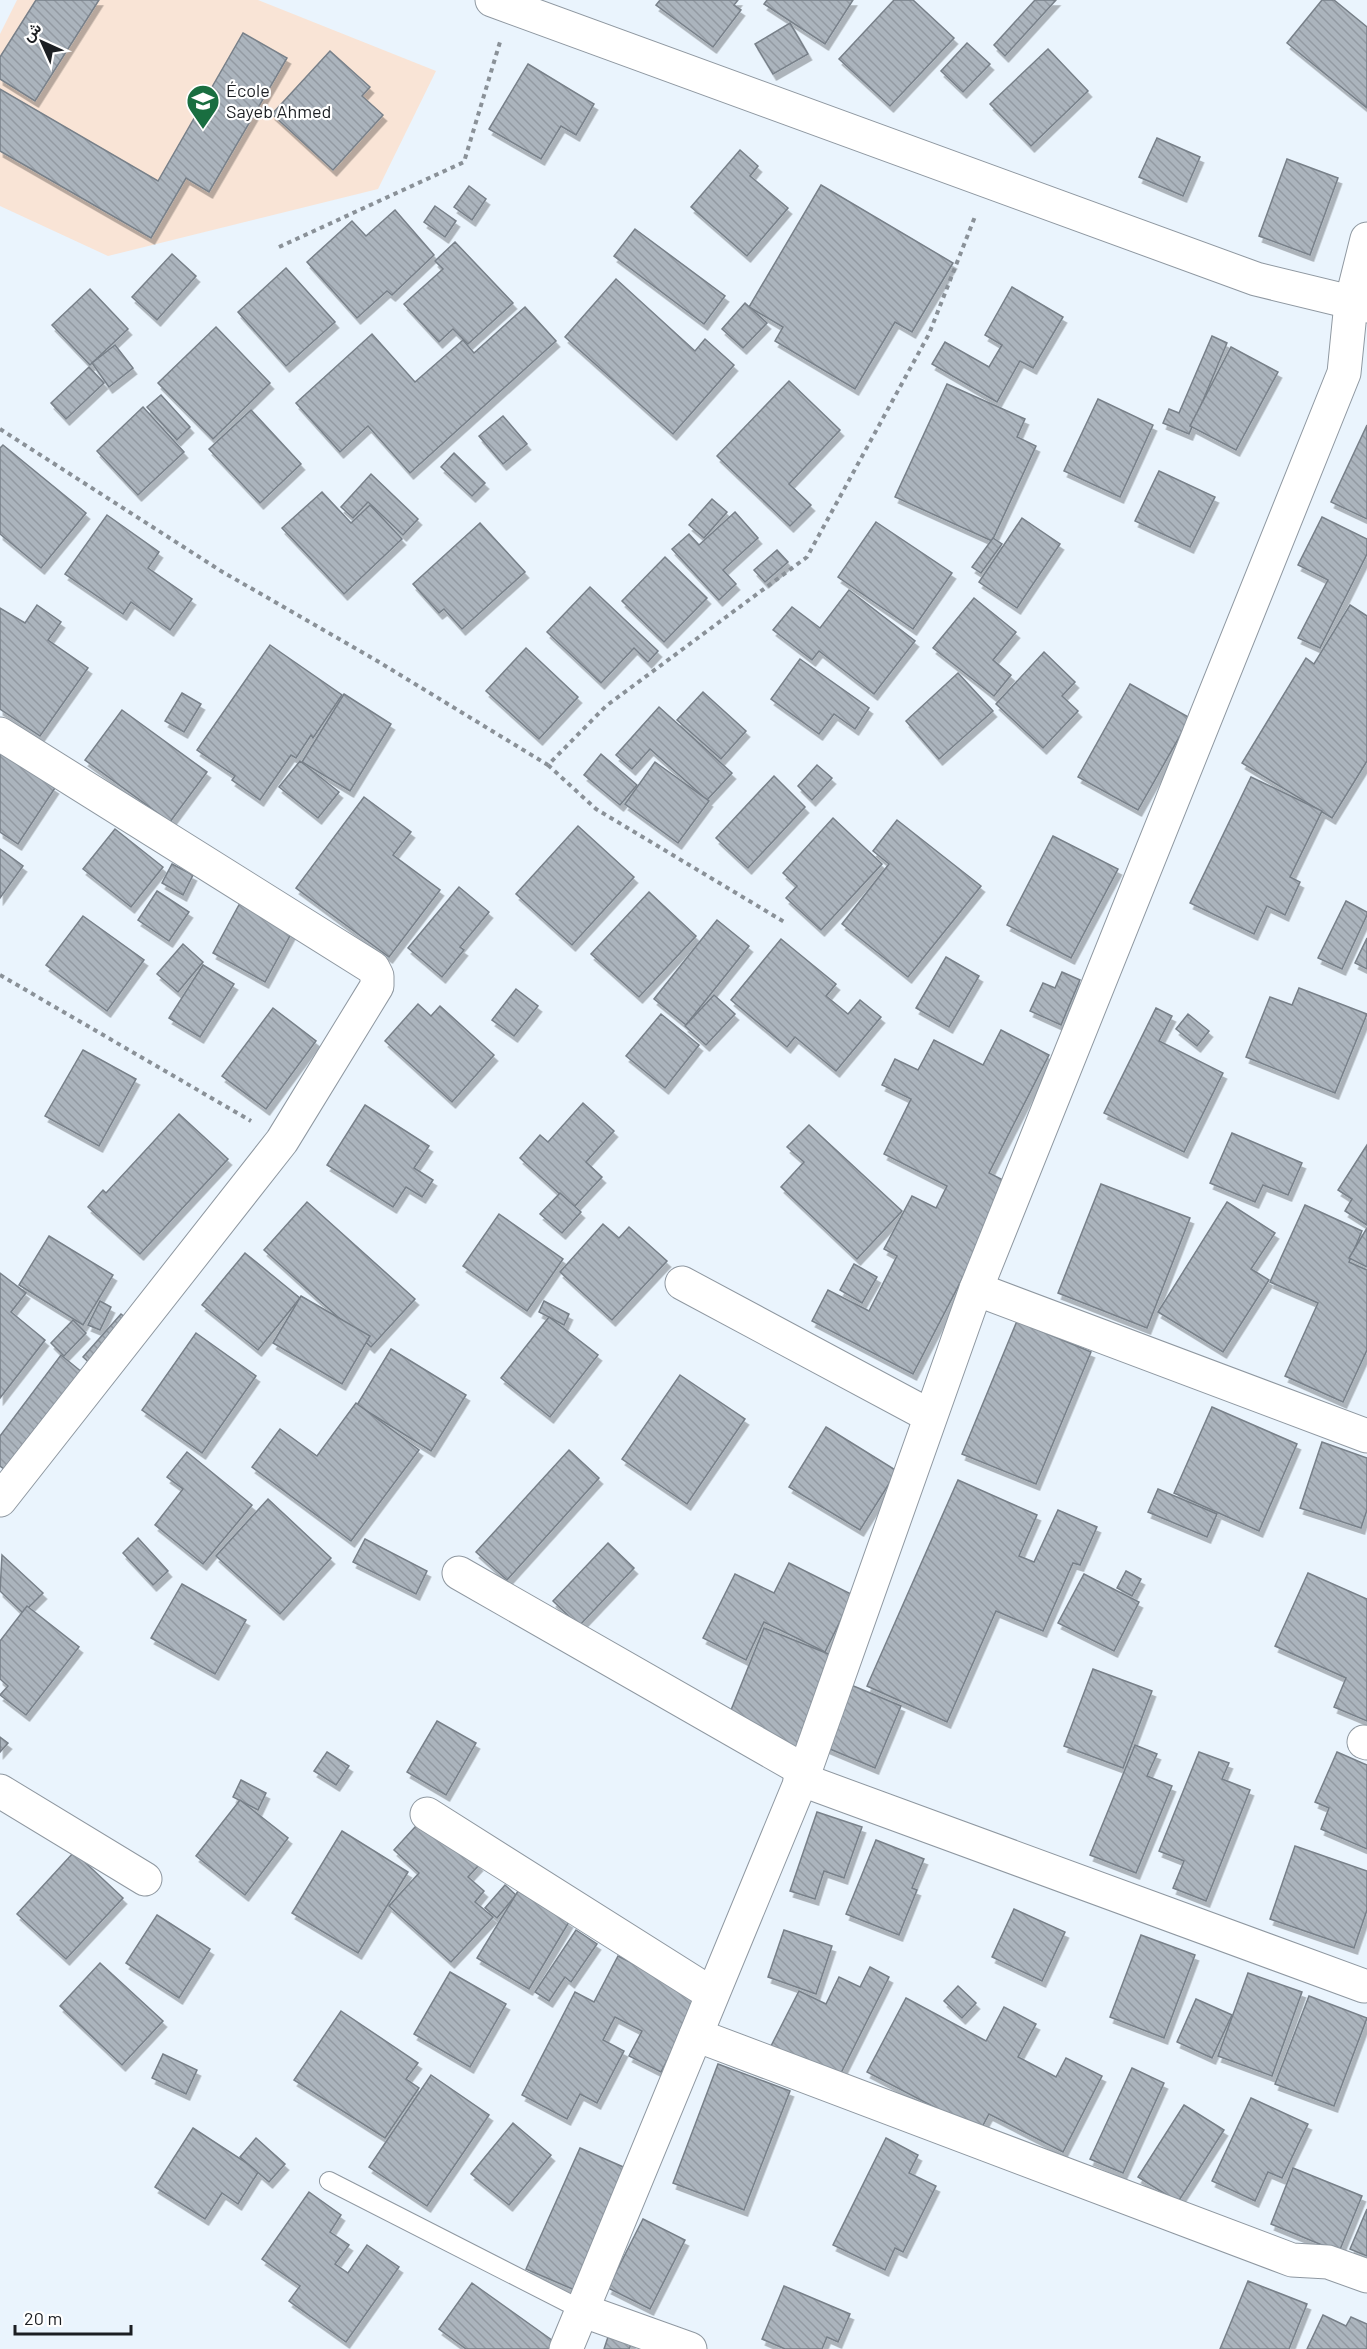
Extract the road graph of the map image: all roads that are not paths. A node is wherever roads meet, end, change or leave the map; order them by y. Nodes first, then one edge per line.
1 (501, 3) edge
2 (1367, 239) edge
3 (1359, 304) edge
4 (0, 734) edge
5 (682, 1283) dead end
6 (976, 1289) junction
7 (930, 1416) junction
8 (1367, 1436) edge
9 (0, 1500) edge
10 (459, 1573) dead end
11 (803, 1775) junction
12 (0, 1791) edge
13 (427, 1814) dead end
14 (145, 1879) dead end
15 (1364, 1986) dead end
16 (712, 1994) junction
17 (696, 2035) junction
18 (329, 2181) dead end
19 (1367, 2276) edge
20 (584, 2311) junction
21 (566, 2349) edge
22 (690, 2349) edge

1 - 3 street
2 - 3 street
3 - 6 street
4 - 9 street
5 - 7 street
6 - 7 street
6 - 8 street
7 - 11 street
10 - 11 street
11 - 15 street
11 - 16 street
12 - 14 street
13 - 16 street
16 - 17 street
17 - 19 street
17 - 20 street
18 - 20 lane
20 - 21 street
20 - 22 street

